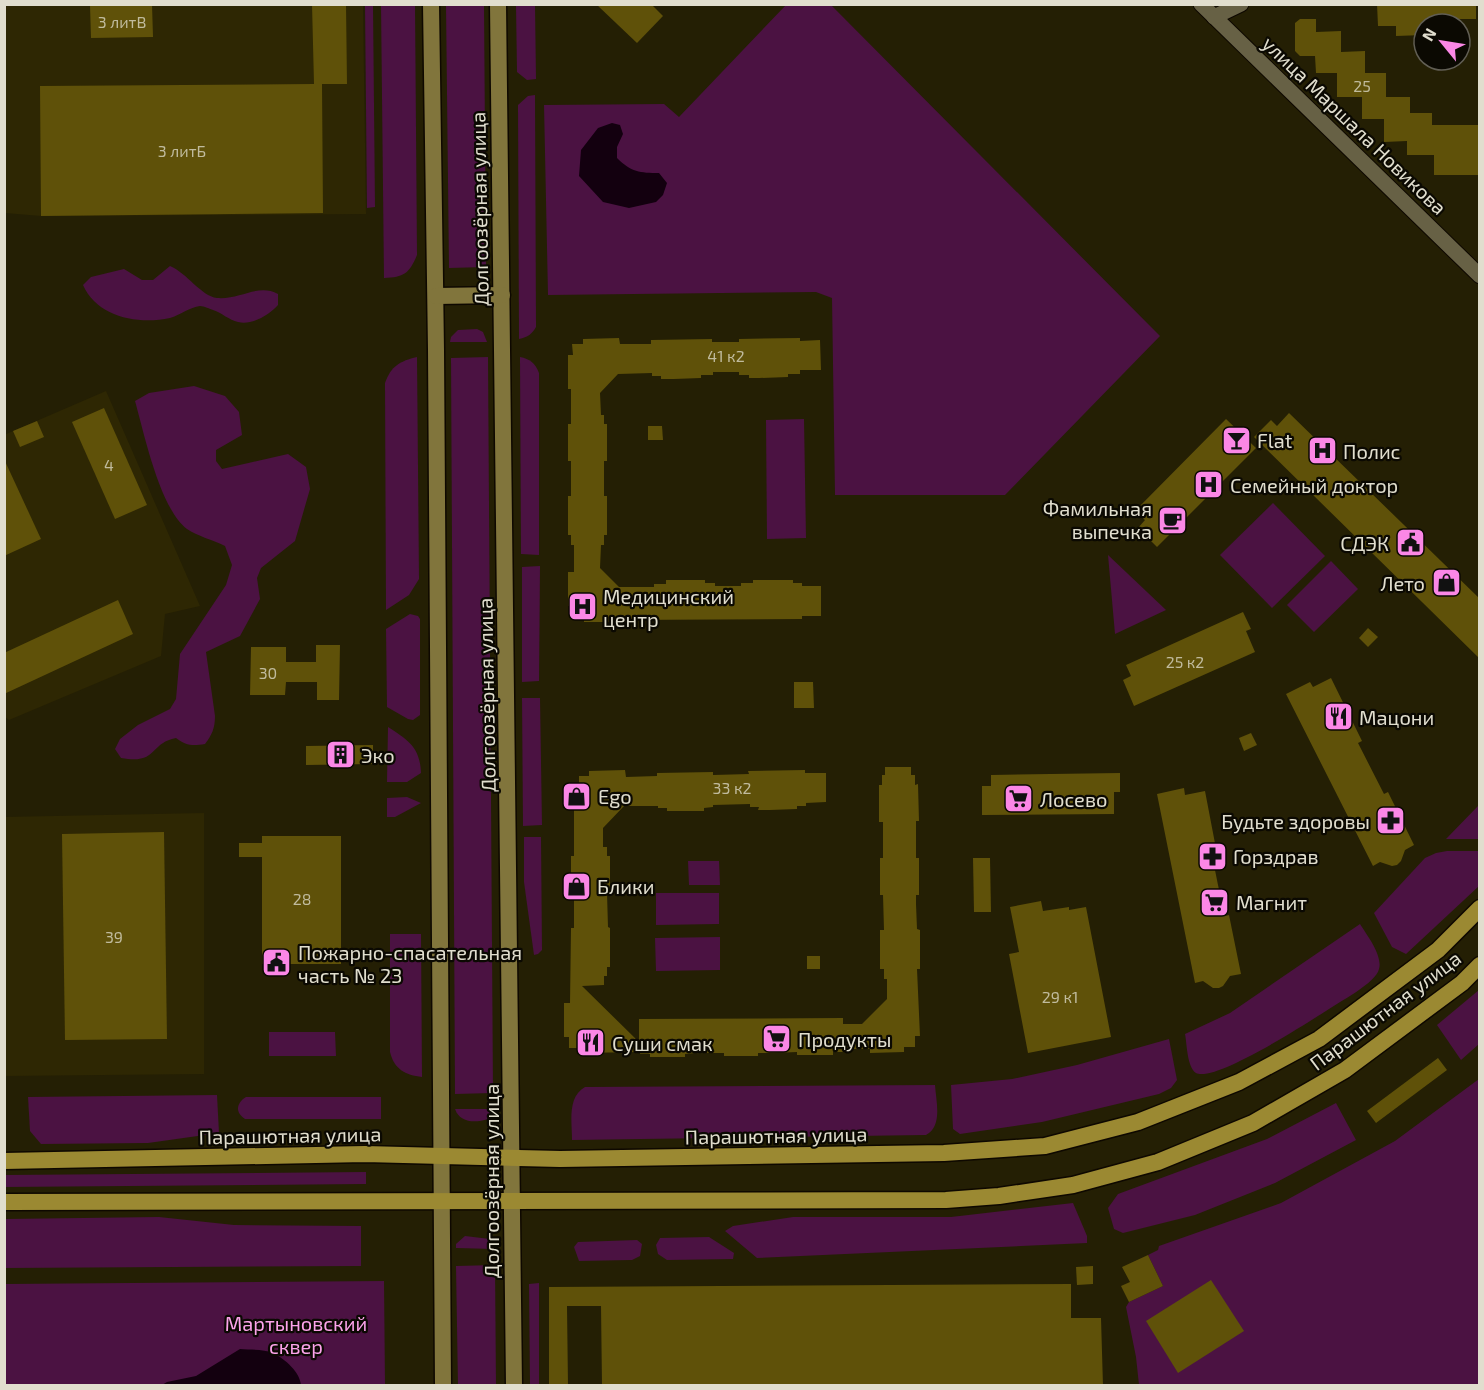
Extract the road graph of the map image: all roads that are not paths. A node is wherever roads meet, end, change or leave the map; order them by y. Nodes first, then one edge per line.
1 (431, 4) edge
2 (498, 4) edge
3 (1201, 4) edge
4 (1241, 4) edge
5 (1214, 17) junction
6 (1479, 276) edge
7 (502, 295) junction
8 (436, 296) junction
9 (1479, 908) edge
10 (1479, 965) edge
11 (441, 1156) junction
12 (512, 1158) junction
13 (4, 1161) edge
14 (512, 1200) junction
15 (441, 1201) junction
16 (4, 1202) edge
17 (443, 1386) edge
18 (514, 1386) edge

1 - 8 main road
2 - 7 main road, Долгоозёрная улица
3 - 5 street, улица Маршала Новикова
4 - 5 street
5 - 6 street, улица Маршала Новикова
7 - 8 main road
7 - 12 main road, Долгоозёрная улица
8 - 11 main road
9 - 12 main road, Парашютная улица
10 - 14 main road, Парашютная улица
11 - 12 main road, Парашютная улица
11 - 13 main road, Парашютная улица
11 - 15 main road
12 - 14 main road, Долгоозёрная улица
14 - 15 main road, Парашютная улица
14 - 18 main road, Долгоозёрная улица
15 - 16 main road, Парашютная улица
15 - 17 main road

